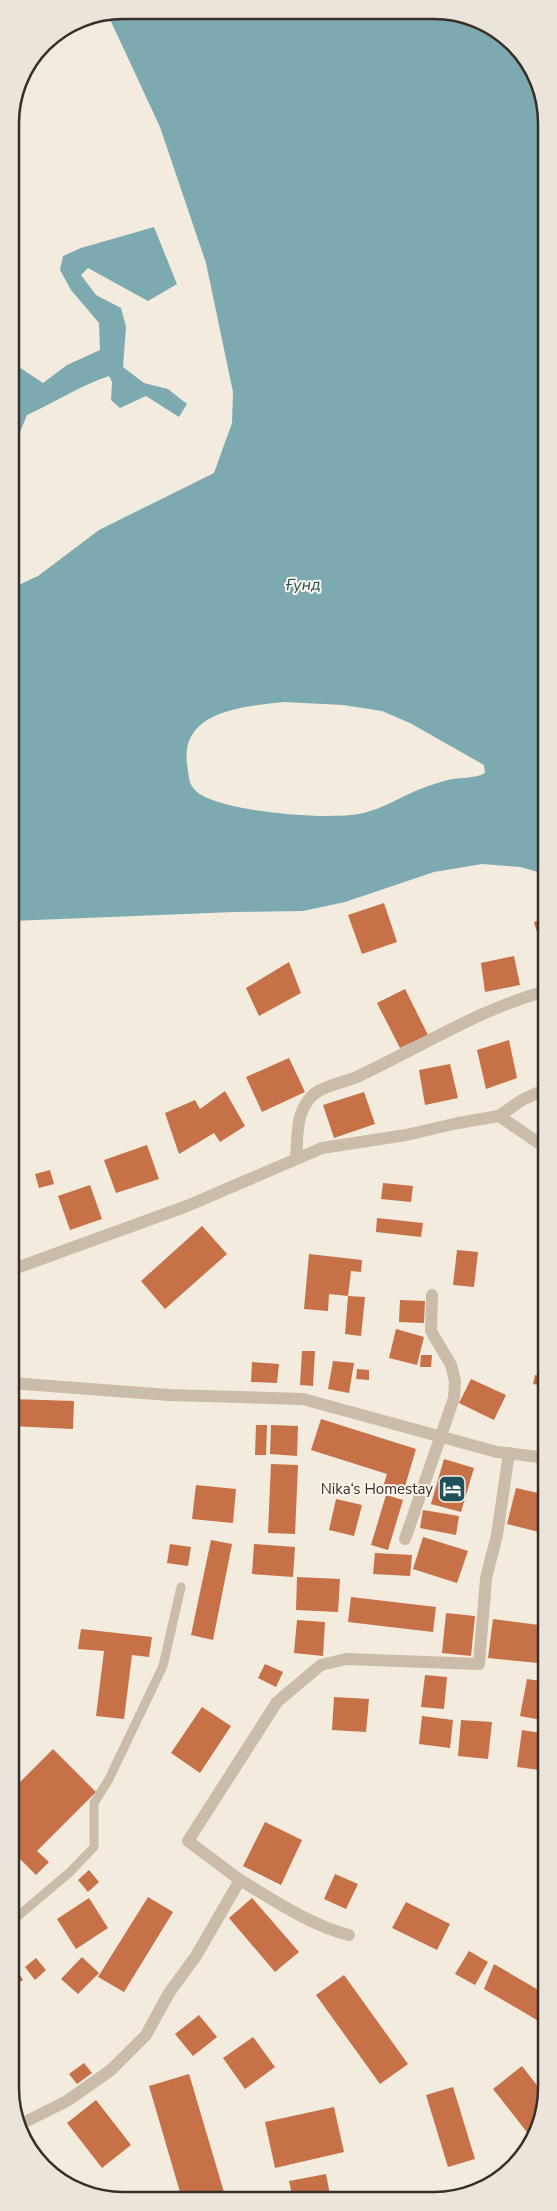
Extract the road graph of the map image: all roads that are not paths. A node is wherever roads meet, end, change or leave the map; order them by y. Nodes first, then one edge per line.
1 (538, 993) edge
2 (538, 1093) edge
3 (499, 1116) junction
4 (538, 1143) edge
5 (296, 1158) junction
6 (19, 1267) edge
7 (432, 1295) dead end
8 (19, 1384) edge
9 (442, 1436) junction
10 (509, 1453) junction
11 (538, 1457) edge
12 (405, 1540) dead end
13 (181, 1587) dead end
14 (240, 1880) junction
15 (19, 1915) edge
16 (349, 1935) dead end
17 (24, 2122) edge

1 - 5 street
2 - 3 street
3 - 4 street
3 - 5 street
5 - 6 street
7 - 9 street
8 - 9 street
9 - 10 street
9 - 12 street
10 - 11 street
10 - 14 street
13 - 15 lane
14 - 16 street
14 - 17 street

